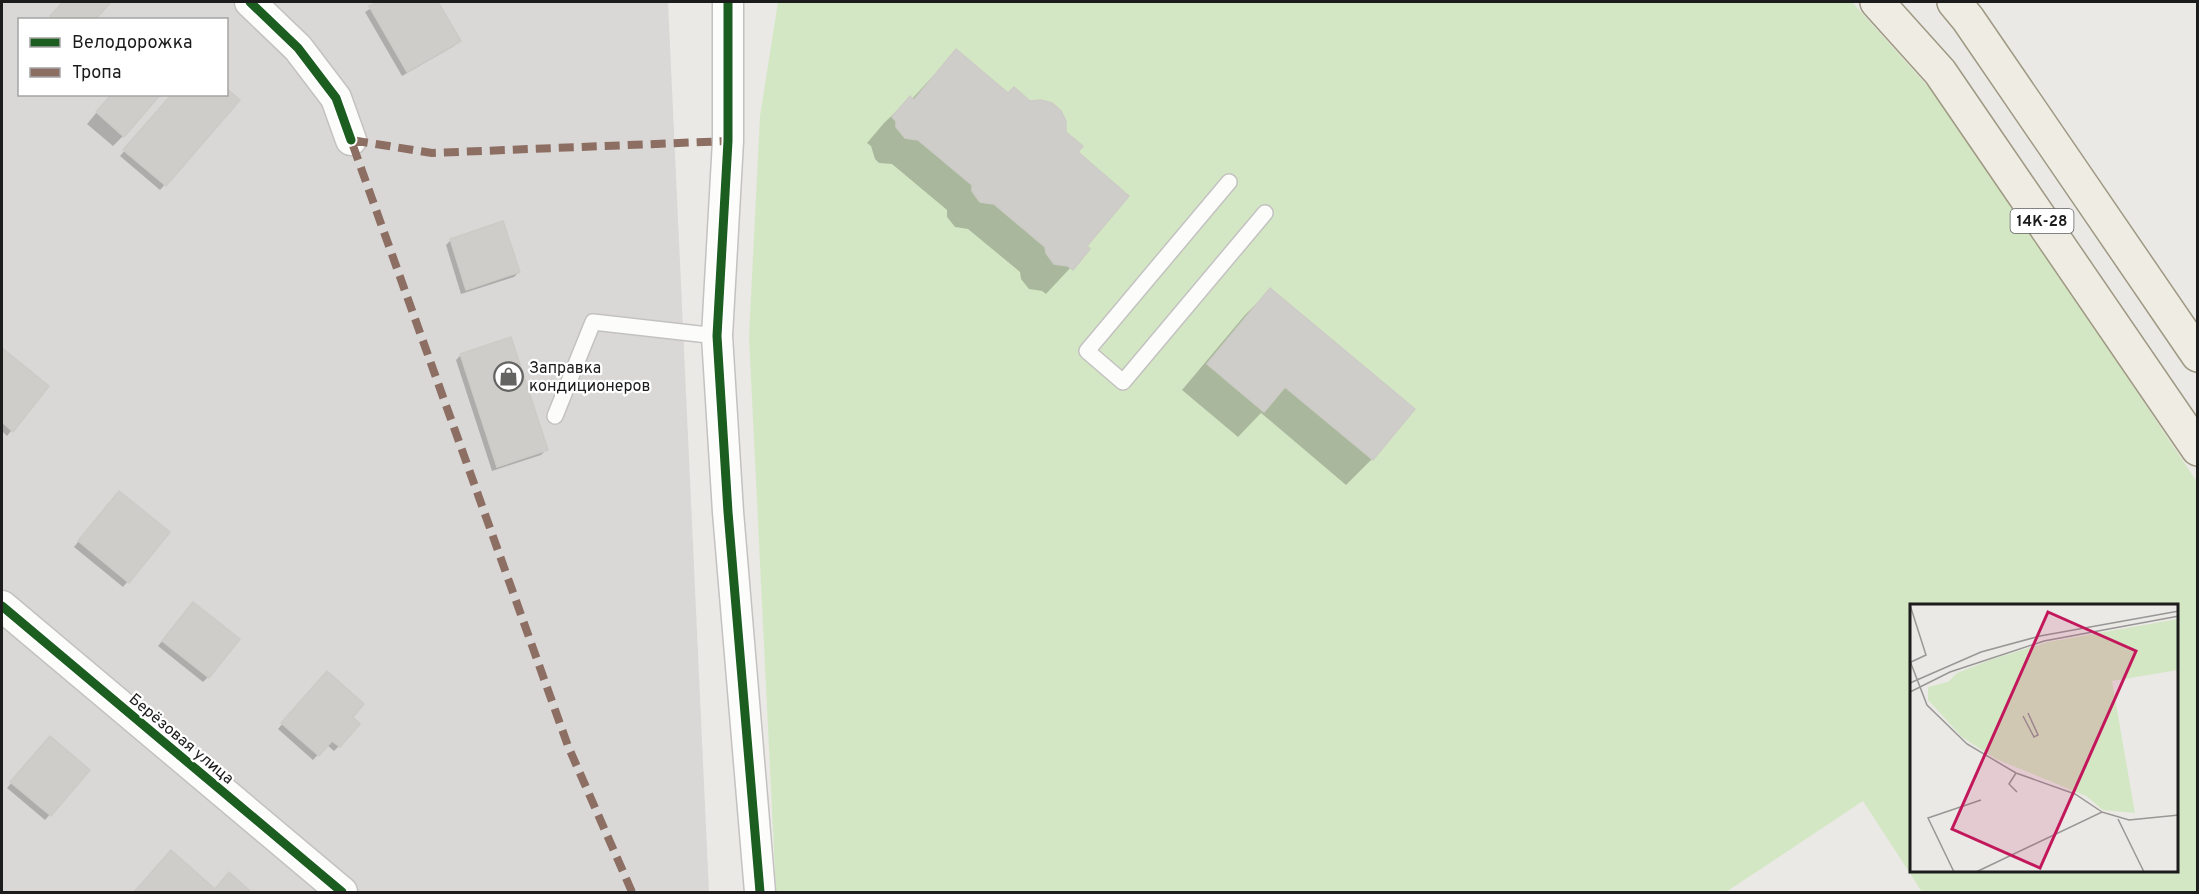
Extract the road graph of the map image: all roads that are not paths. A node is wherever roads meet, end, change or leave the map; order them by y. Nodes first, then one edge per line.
1 (250, 2) edge
2 (728, 2) edge
3 (1877, 2) edge
4 (1954, 2) edge
5 (351, 140) dead end
6 (1229, 182) dead end
7 (1265, 213) dead end
8 (717, 336) junction
9 (2198, 355) edge
10 (555, 416) dead end
11 (2198, 449) edge
12 (2, 606) edge
13 (342, 892) edge
14 (760, 892) edge

1 - 5 street
2 - 8 street
3 - 11 main road, 14К-28
4 - 9 main road, 14К-28
6 - 7 lane
8 - 10 lane
8 - 14 street
12 - 13 street, Берёзовая улица

